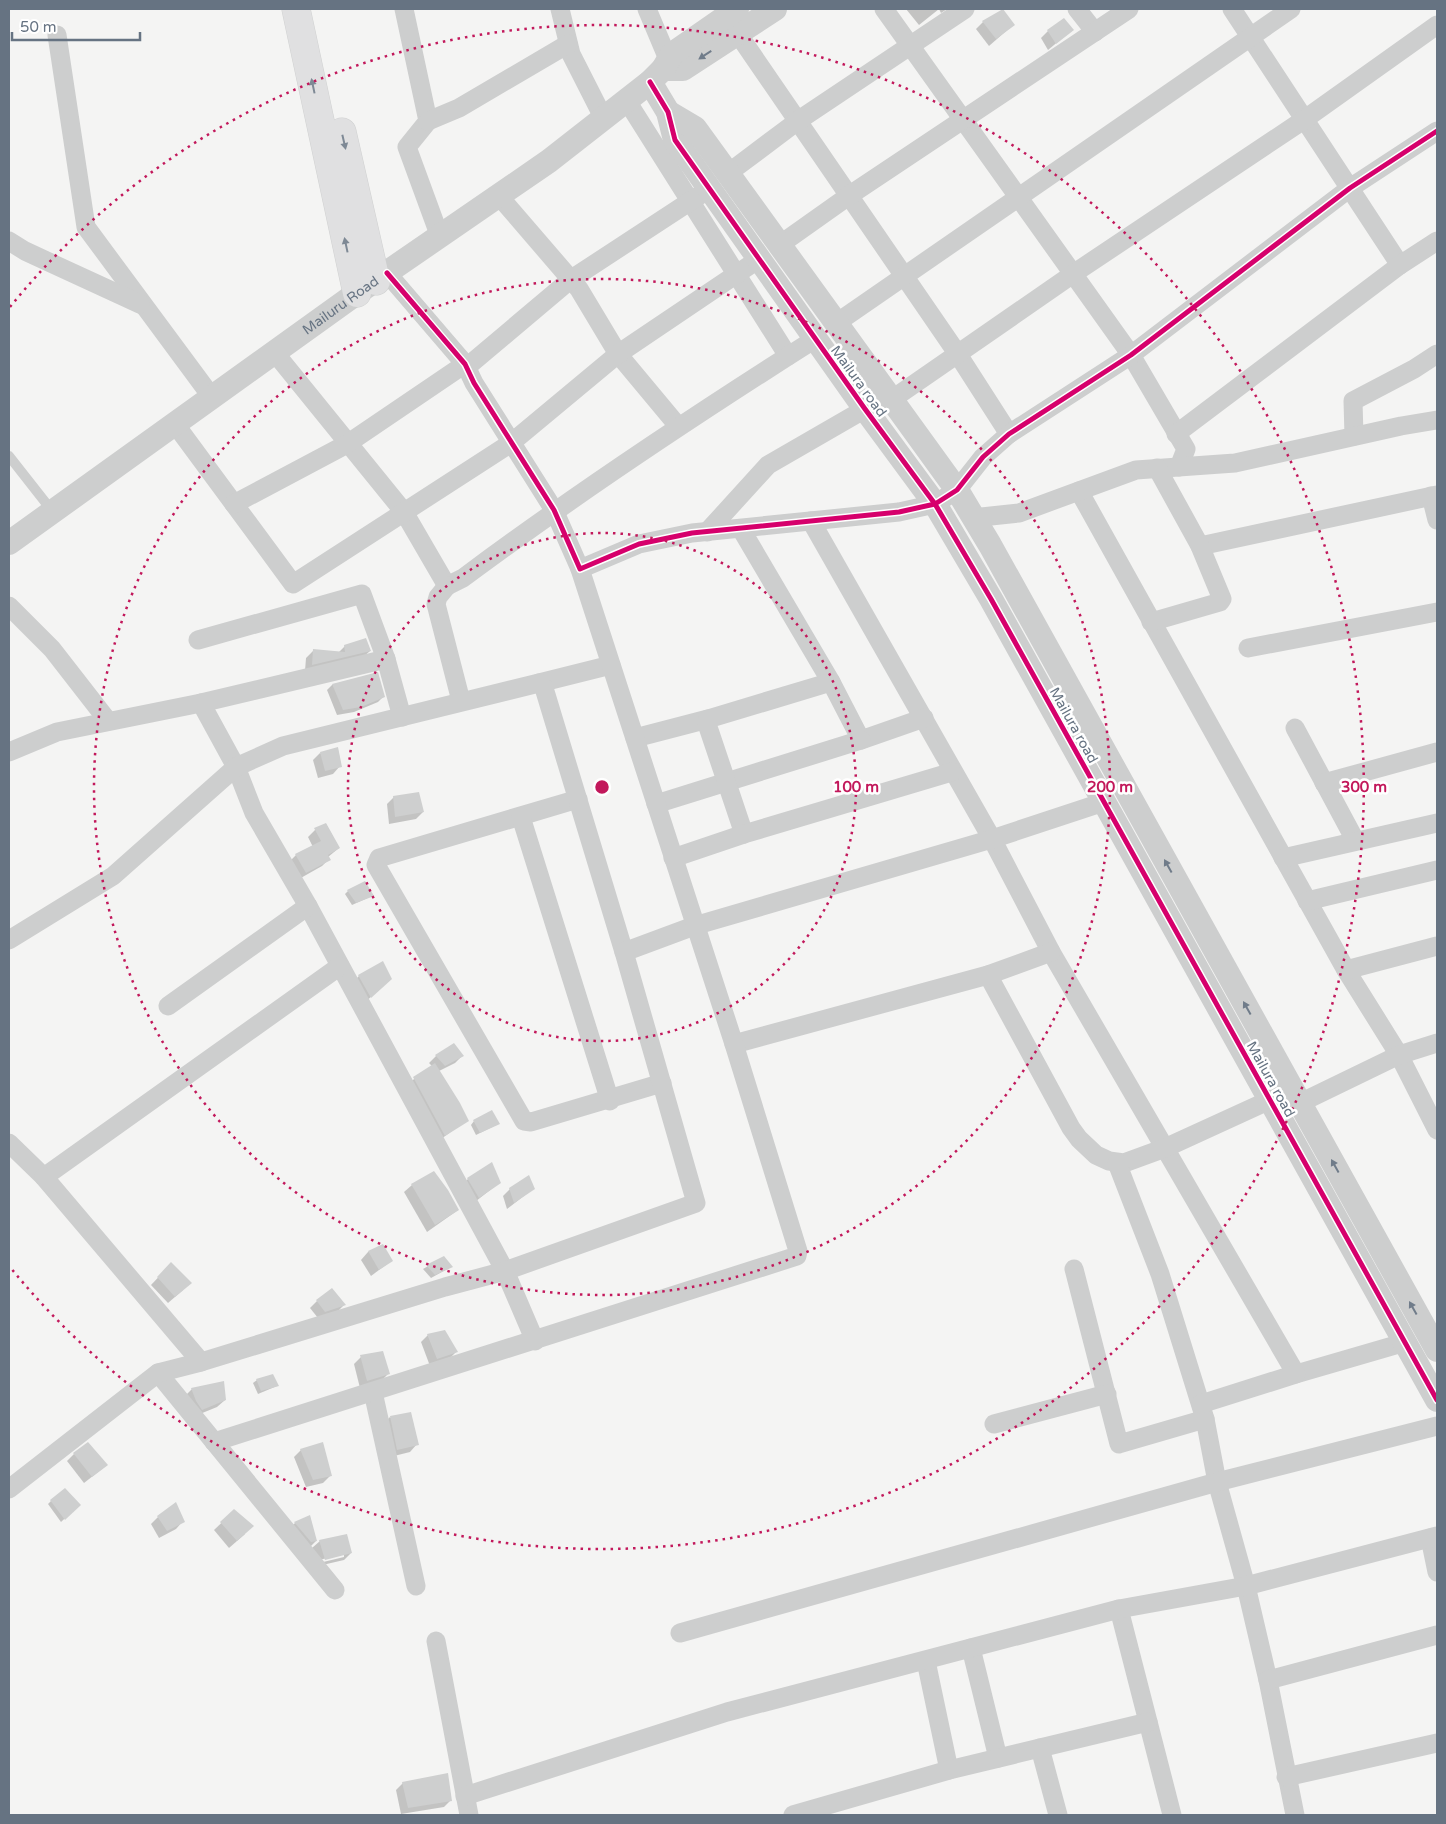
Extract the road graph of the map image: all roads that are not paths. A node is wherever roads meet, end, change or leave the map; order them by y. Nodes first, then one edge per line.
1 (296, 9) edge
2 (313, 9) edge
3 (404, 9) edge
4 (560, 9) edge
5 (646, 9) edge
6 (737, 9) edge
7 (775, 9) edge
8 (884, 9) edge
9 (965, 9) edge
10 (1077, 9) edge
11 (1129, 9) edge
12 (1232, 9) edge
13 (1290, 9) edge
14 (1437, 25) edge
15 (1094, 32) junction
16 (738, 34) junction
17 (57, 35) dead end
18 (1250, 36) junction
19 (568, 44) junction
20 (912, 46) junction
21 (664, 70) junction
22 (627, 101) junction
23 (668, 112) junction
24 (604, 119) junction
25 (1305, 119) junction
26 (799, 120) junction
27 (964, 120) junction
28 (428, 121) junction
29 (1437, 131) edge
30 (727, 174) junction
31 (1350, 188) junction
32 (850, 195) junction
33 (499, 196) junction
34 (700, 196) junction
35 (1018, 196) junction
36 (440, 237) junction
37 (9, 241) edge
38 (1437, 241) edge
39 (769, 252) junction
40 (1400, 265) junction
41 (1073, 274) junction
42 (737, 275) junction
43 (904, 276) junction
44 (570, 280) junction
45 (373, 282) junction
46 (142, 306) junction
47 (835, 324) junction
48 (815, 339) junction
49 (275, 353) junction
50 (957, 353) junction
51 (618, 354) junction
52 (1437, 354) edge
53 (1131, 355) junction
54 (788, 356) junction
55 (465, 364) junction
56 (211, 396) junction
57 (891, 400) junction
58 (865, 409) junction
59 (1437, 420) edge
60 (175, 424) junction
61 (678, 426) junction
62 (1009, 434) junction
63 (1176, 434) junction
64 (1354, 436) junction
65 (511, 443) junction
66 (347, 444) junction
67 (9, 456) edge
68 (1179, 467) junction
69 (1157, 468) junction
70 (956, 490) junction
71 (1079, 491) junction
72 (1434, 496) edge
73 (234, 504) junction
74 (935, 504) junction
75 (554, 510) junction
76 (53, 512) junction
77 (404, 512) junction
78 (972, 518) junction
79 (1437, 520) edge
80 (811, 521) junction
81 (740, 528) junction
82 (707, 532) junction
83 (9, 543) edge
84 (1200, 546) junction
85 (580, 569) junction
86 (447, 586) junction
87 (9, 606) edge
88 (1437, 612) edge
89 (1151, 622) junction
90 (198, 640) dead end
91 (1248, 648) dead end
92 (386, 659) junction
93 (611, 665) junction
94 (831, 682) junction
95 (539, 683) junction
96 (461, 701) junction
97 (201, 703) junction
98 (402, 717) junction
99 (924, 718) junction
100 (708, 719) junction
101 (108, 721) junction
102 (1295, 728) dead end
103 (635, 738) junction
104 (860, 740) junction
105 (9, 752) edge
106 (1437, 752) edge
107 (236, 767) junction
108 (952, 772) junction
109 (727, 781) junction
110 (1324, 783) junction
111 (578, 799) junction
112 (1104, 802) junction
113 (656, 804) junction
114 (521, 817) junction
115 (1437, 823) edge
116 (744, 834) junction
117 (992, 840) junction
118 (1355, 840) junction
119 (673, 858) junction
120 (1283, 858) junction
121 (1437, 870) edge
122 (1307, 901) junction
123 (308, 906) junction
124 (694, 926) junction
125 (9, 940) edge
126 (1437, 946) edge
127 (624, 952) junction
128 (1051, 952) junction
129 (340, 966) junction
130 (1346, 970) junction
131 (988, 975) junction
132 (168, 1006) dead end
133 (1437, 1043) edge
134 (734, 1044) junction
135 (1399, 1055) junction
136 (662, 1084) junction
137 (610, 1100) junction
138 (1270, 1100) junction
139 (1300, 1103) junction
140 (1437, 1130) edge
141 (9, 1143) edge
142 (1165, 1148) junction
143 (1117, 1164) junction
144 (44, 1177) junction
145 (1074, 1269) dead end
146 (505, 1271) junction
147 (535, 1340) junction
148 (1406, 1342) junction
149 (1437, 1350) edge
150 (201, 1362) junction
151 (158, 1374) junction
152 (1296, 1374) junction
153 (373, 1392) junction
154 (1107, 1394) junction
155 (1437, 1400) edge
156 (1203, 1412) junction
157 (994, 1424) dead end
158 (1437, 1426) edge
159 (214, 1442) junction
160 (1217, 1482) junction
161 (9, 1489) edge
162 (1434, 1537) edge
163 (1437, 1572) edge
164 (416, 1586) dead end
165 (1246, 1586) junction
166 (335, 1590) dead end
167 (1119, 1609) junction
168 (680, 1633) dead end
169 (1437, 1635) edge
170 (436, 1641) dead end
171 (972, 1648) junction
172 (926, 1661) junction
173 (1268, 1680) junction
174 (1148, 1722) junction
175 (1437, 1743) edge
176 (1040, 1748) junction
177 (998, 1758) junction
178 (949, 1770) junction
179 (1286, 1777) junction
180 (465, 1796) junction
181 (468, 1815) edge
182 (793, 1815) edge
183 (1058, 1815) edge
184 (1172, 1815) edge
185 (1295, 1815) edge

45 -> 1 main road
2 -> 45 main road
3 - 28 street
4 - 19 street
5 - 21 street
6 - 21 street, Mailuru Road
7 - 16 street
8 - 20 street
9 - 20 street
10 - 15 street
11 - 15 street
12 - 18 street
13 - 18 street
14 - 25 street
15 - 27 street
16 -> 21 street
16 - 26 street
17 - 46 street
18 - 25 street
18 - 35 street
19 - 24 street
19 - 28 street
20 - 26 street
20 - 27 street
21 - 22 street, Mailuru Road
21 - 23 street
22 - 24 street, Mailuru Road
22 - 34 street
23 - 30 street, Mailura road
23 - 34 street, Mailura road
24 - 33 street, Mailuru Road
25 - 31 street
25 - 41 street
26 - 30 street
26 - 32 street
27 - 32 street
27 - 35 street
28 - 36 street
29 - 31 street
30 - 39 street, Mailura road
31 - 40 street
31 - 53 street
32 - 39 street
32 - 43 street
33 - 36 street, Mailuru Road
33 - 44 street
34 - 39 street, Mailura road
34 - 42 street
34 - 44 street
35 - 41 street
35 - 43 street
36 - 45 street, Mailuru Road
37 - 46 street
38 - 40 street
39 - 42 street
39 - 47 street, Mailura road
39 - 48 street, Mailura road
40 - 63 street
41 - 50 street
41 - 53 street
42 - 51 street
42 - 54 street
43 - 47 street
43 - 50 street
44 - 51 street
44 - 55 street
45 - 49 street, Mailuru Road
45 - 55 street
46 - 56 street
47 - 57 street, Mailura road
48 - 54 street
48 - 58 street, Mailura road
49 - 56 street, Mailuru Road
49 - 66 street
50 - 57 street
50 - 62 street
51 - 61 street
51 - 65 street
52 - 64 street
53 - 62 street
53 - 63 street
54 - 61 street
55 - 65 street
55 - 66 street
56 - 60 street, Mailuru Road
57 - 70 street, Mailura road
58 - 74 street, Mailura road
58 - 82 street
59 - 64 street
60 - 73 street
60 - 76 street, Mailuru Road
61 - 75 street
62 - 70 street
63 - 68 street
64 - 68 street
65 - 75 street
65 - 77 street
66 - 73 street
66 - 77 street
67 - 76 lane
68 - 69 street
69 - 71 street
69 - 84 street
70 - 74 street
70 - 78 street, Mailura road
71 - 78 street
71 - 89 street
72 - 79 street
72 - 84 street
73 - 77 street
74 - 80 street
74 - 112 street, Mailura road
75 - 85 street
75 - 86 street
76 - 83 street, Mailuru Road
77 - 86 street
139 -> 78 street, Mailura road
80 - 81 street
80 - 99 street
81 - 82 street
81 - 94 street
82 - 85 street
84 - 89 street
85 - 93 street
86 - 96 street
87 - 101 street
88 - 91 street
89 - 120 street
90 - 92 street
92 - 97 street
92 - 98 street
93 - 95 street
93 - 103 street
94 - 100 street
94 - 104 street
95 - 96 street
95 - 111 street
96 - 98 street
97 - 101 street
97 - 107 street
98 - 107 street
99 - 104 street
99 - 108 street
100 - 103 street
100 - 109 street
101 - 105 street
102 - 110 street
103 - 113 street
104 - 109 street
106 - 110 street
107 - 123 street
107 - 125 street
108 - 116 street
108 - 117 street
109 - 113 street
109 - 116 street
110 - 118 street
111 - 114 street
111 - 127 street
112 - 117 street
112 - 138 street, Mailura road
113 - 119 street
114 - 137 street
114 - 137 street
115 - 118 street
116 - 119 street
117 - 124 street
117 - 128 street
118 - 120 street
119 - 124 street
120 - 122 street
121 - 122 street
122 - 130 street
123 - 129 street
123 - 132 street
124 - 127 street
124 - 134 street
126 - 130 street
127 - 136 street
128 - 131 street
128 - 142 street
129 - 144 street
129 - 146 street
130 - 135 street
131 - 134 street
131 - 143 street
133 - 135 street
134 - 147 street
135 - 139 street
135 - 140 street
136 - 137 street
136 - 146 street
138 - 142 street
138 - 148 street, Mailura road
149 -> 139 street, Mailura road
141 - 144 street
142 - 143 street
142 - 152 street
143 - 156 street
144 - 150 street
145 - 154 street
146 - 147 street
146 - 150 street
147 - 153 street
148 - 152 street
148 - 155 street, Mailura road
150 - 151 street
151 - 159 street
151 - 161 street
152 - 156 street
153 - 159 street
153 - 164 street
154 - 156 street
154 - 157 street
156 - 160 street
158 - 160 street
159 - 166 street
160 - 165 street
160 - 168 street
162 - 163 street
162 - 165 street
165 - 167 street
165 - 173 street
167 - 171 street
167 - 174 street
169 - 173 street
170 - 180 street
171 - 172 street
171 - 177 street
172 - 178 street
172 - 180 street
173 - 179 street
174 - 176 street
174 - 184 street
175 - 179 street
176 - 177 street
176 - 183 street
177 - 178 street
178 - 182 street
179 - 185 street
180 - 181 street

